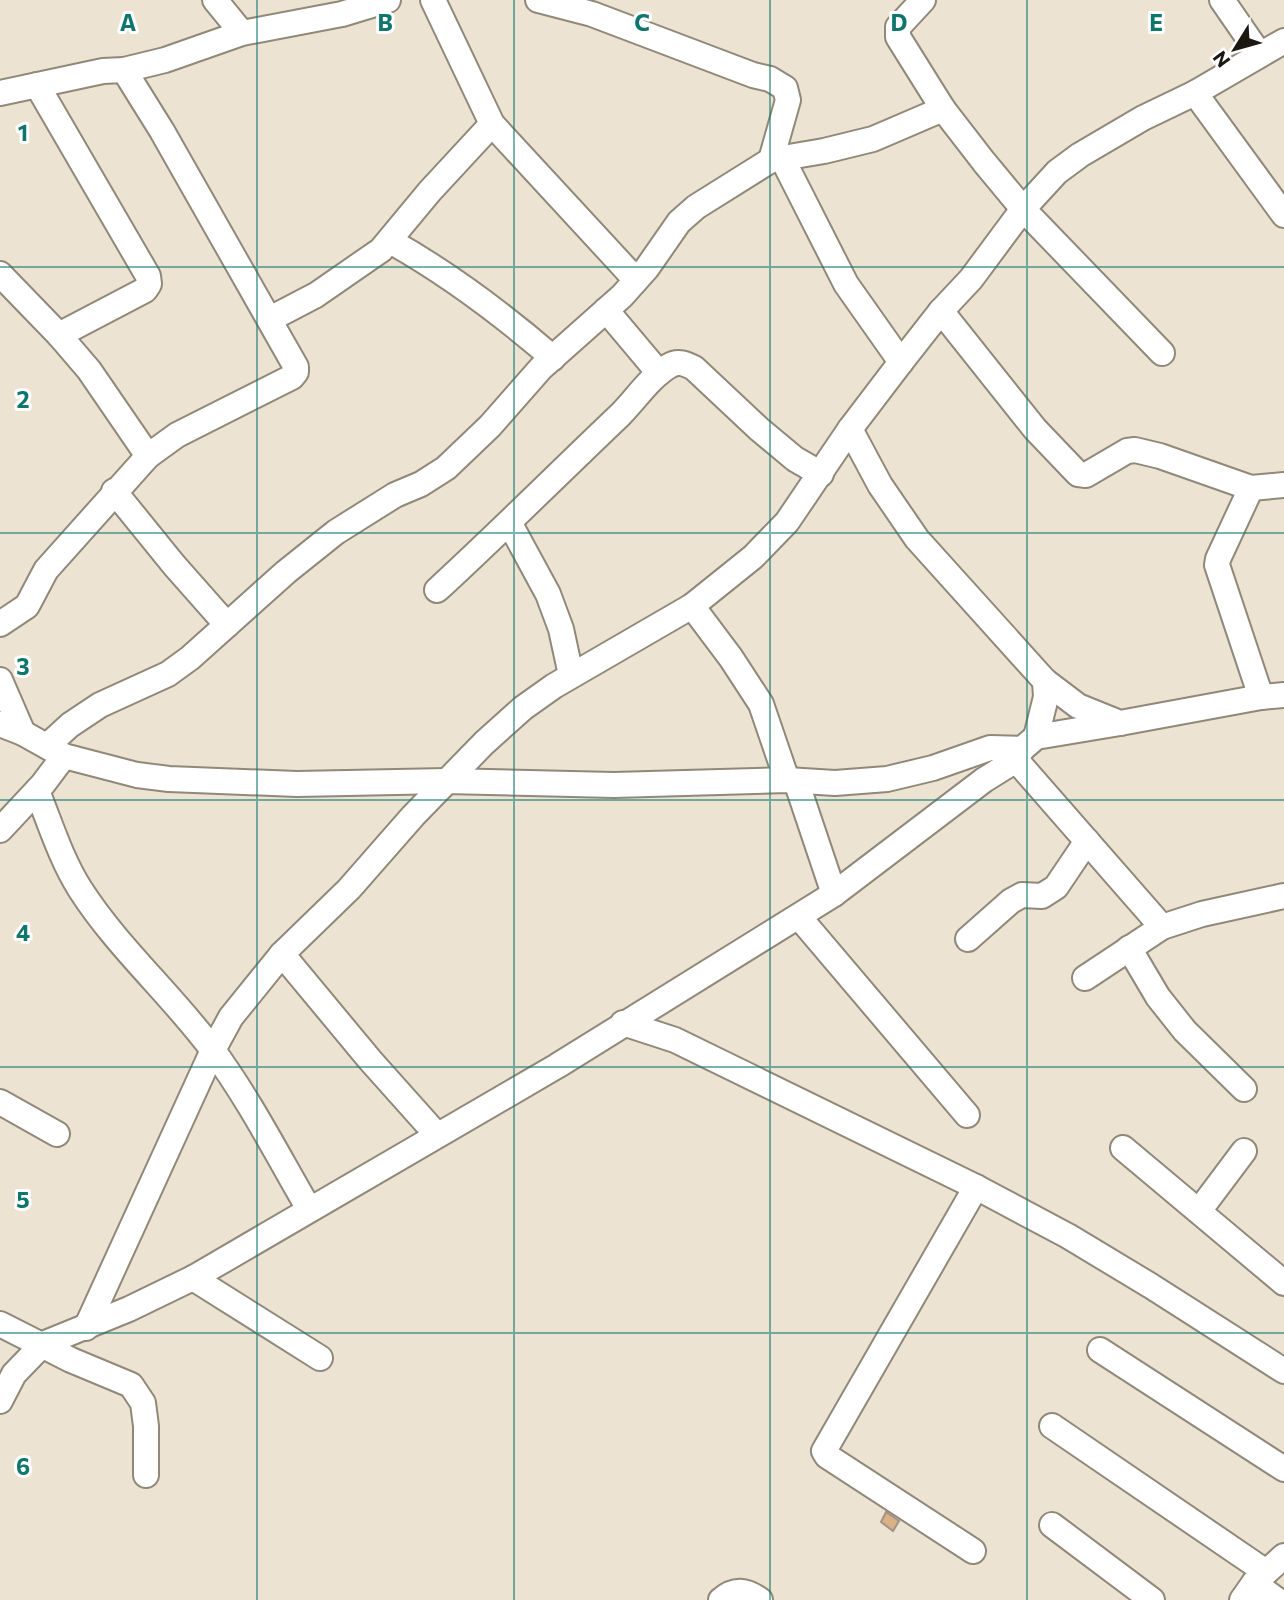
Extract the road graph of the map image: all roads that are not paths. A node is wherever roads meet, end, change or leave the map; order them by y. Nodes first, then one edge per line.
1 (215, 0) edge
2 (388, 0) edge
3 (433, 0) edge
4 (538, 0) edge
5 (923, 0) edge
6 (1222, 0) edge
7 (242, 33) junction
8 (1284, 41) edge
9 (1260, 55) junction
10 (124, 70) junction
11 (37, 85) junction
12 (0, 93) edge
13 (1195, 93) junction
14 (943, 109) junction
15 (492, 124) junction
16 (776, 159) junction
17 (1023, 209) junction
18 (1284, 215) edge
19 (390, 241) junction
20 (0, 274) edge
21 (636, 280) junction
22 (606, 310) junction
23 (941, 312) junction
24 (270, 319) junction
25 (59, 335) junction
26 (1162, 353) dead end
27 (553, 358) junction
28 (901, 362) junction
29 (659, 373) junction
30 (850, 429) junction
31 (148, 456) junction
32 (821, 474) junction
33 (1284, 485) edge
34 (1251, 488) junction
35 (114, 491) junction
36 (510, 524) junction
37 (437, 590) dead end
38 (692, 606) junction
39 (0, 624) edge
40 (227, 625) junction
41 (571, 675) junction
42 (0, 680) edge
43 (1045, 681) junction
44 (1273, 696) edge
45 (1120, 723) junction
46 (11, 729) edge
47 (1025, 749) junction
48 (55, 751) junction
49 (791, 780) junction
50 (446, 782) junction
51 (37, 791) junction
52 (0, 830) edge
53 (1087, 841) junction
54 (834, 894) junction
55 (1284, 896) edge
56 (799, 917) junction
57 (1162, 928) junction
58 (968, 939) dead end
59 (1129, 948) junction
60 (282, 954) junction
61 (1084, 978) dead end
62 (623, 1023) junction
63 (213, 1050) junction
64 (1244, 1089) dead end
65 (0, 1102) edge
66 (967, 1115) dead end
67 (57, 1134) dead end
68 (437, 1135) junction
69 (1123, 1148) dead end
70 (1244, 1152) dead end
71 (976, 1187) junction
72 (309, 1209) junction
73 (1199, 1211) junction
74 (193, 1278) junction
75 (1284, 1283) edge
76 (0, 1324) edge
77 (86, 1328) junction
78 (43, 1344) junction
79 (1100, 1350) dead end
80 (320, 1358) dead end
81 (1280, 1361) edge
82 (0, 1401) edge
83 (1052, 1426) dead end
84 (1284, 1469) edge
85 (146, 1475) dead end
86 (1052, 1525) dead end
87 (973, 1551) dead end
88 (1261, 1578) edge
89 (721, 1600) edge
90 (760, 1600) edge
91 (1152, 1600) edge
92 (1277, 1600) edge

1 - 7 street
2 - 7 street
3 - 15 street
4 - 16 street
5 - 14 street
6 - 9 street
7 - 10 street
8 - 9 street
9 - 13 street
10 - 11 street
10 - 24 street
11 - 12 street
11 - 25 street
13 - 17 street
13 - 18 street
14 - 16 street
14 - 17 street
15 - 19 street
15 - 21 street
16 - 21 street
16 - 28 street
17 - 23 street
17 - 26 street
19 - 24 street
19 - 27 street
20 - 25 street
21 - 22 street
22 - 27 street
22 - 29 street
23 - 28 street
23 - 34 street
24 - 31 street
25 - 31 street
27 - 40 street
28 - 30 street
29 - 32 street
29 - 36 street
30 - 32 street
30 - 43 street
31 - 35 street
32 - 38 street
33 - 34 street
34 - 44 street
35 - 39 street
35 - 40 street
36 - 37 street
36 - 41 street
38 - 41 street
38 - 49 street
40 - 48 street
41 - 50 street
42 - 46 street
43 - 45 street
43 - 47 street
44 - 45 street
45 - 47 street
46 - 48 street
47 - 49 street
47 - 53 street
47 - 54 street
48 - 50 street
48 - 51 street
49 - 50 street
49 - 54 street
50 - 60 street
51 - 52 street
51 - 63 street
53 - 57 street
53 - 58 street
54 - 56 street
55 - 57 street
56 - 62 street
56 - 66 street
57 - 59 street
59 - 61 street
59 - 64 street
60 - 63 street
60 - 68 street
62 - 68 street
62 - 71 street
63 - 72 street
63 - 77 street
65 - 67 street
68 - 72 street
69 - 73 street
70 - 73 street
71 - 81 street
71 - 87 street
72 - 74 street
73 - 75 street
74 - 77 street
74 - 80 street
76 - 78 street
77 - 78 street
78 - 82 street
78 - 85 street
79 - 84 street
83 - 88 street
86 - 91 street
88 - 92 street
89 - 90 street

